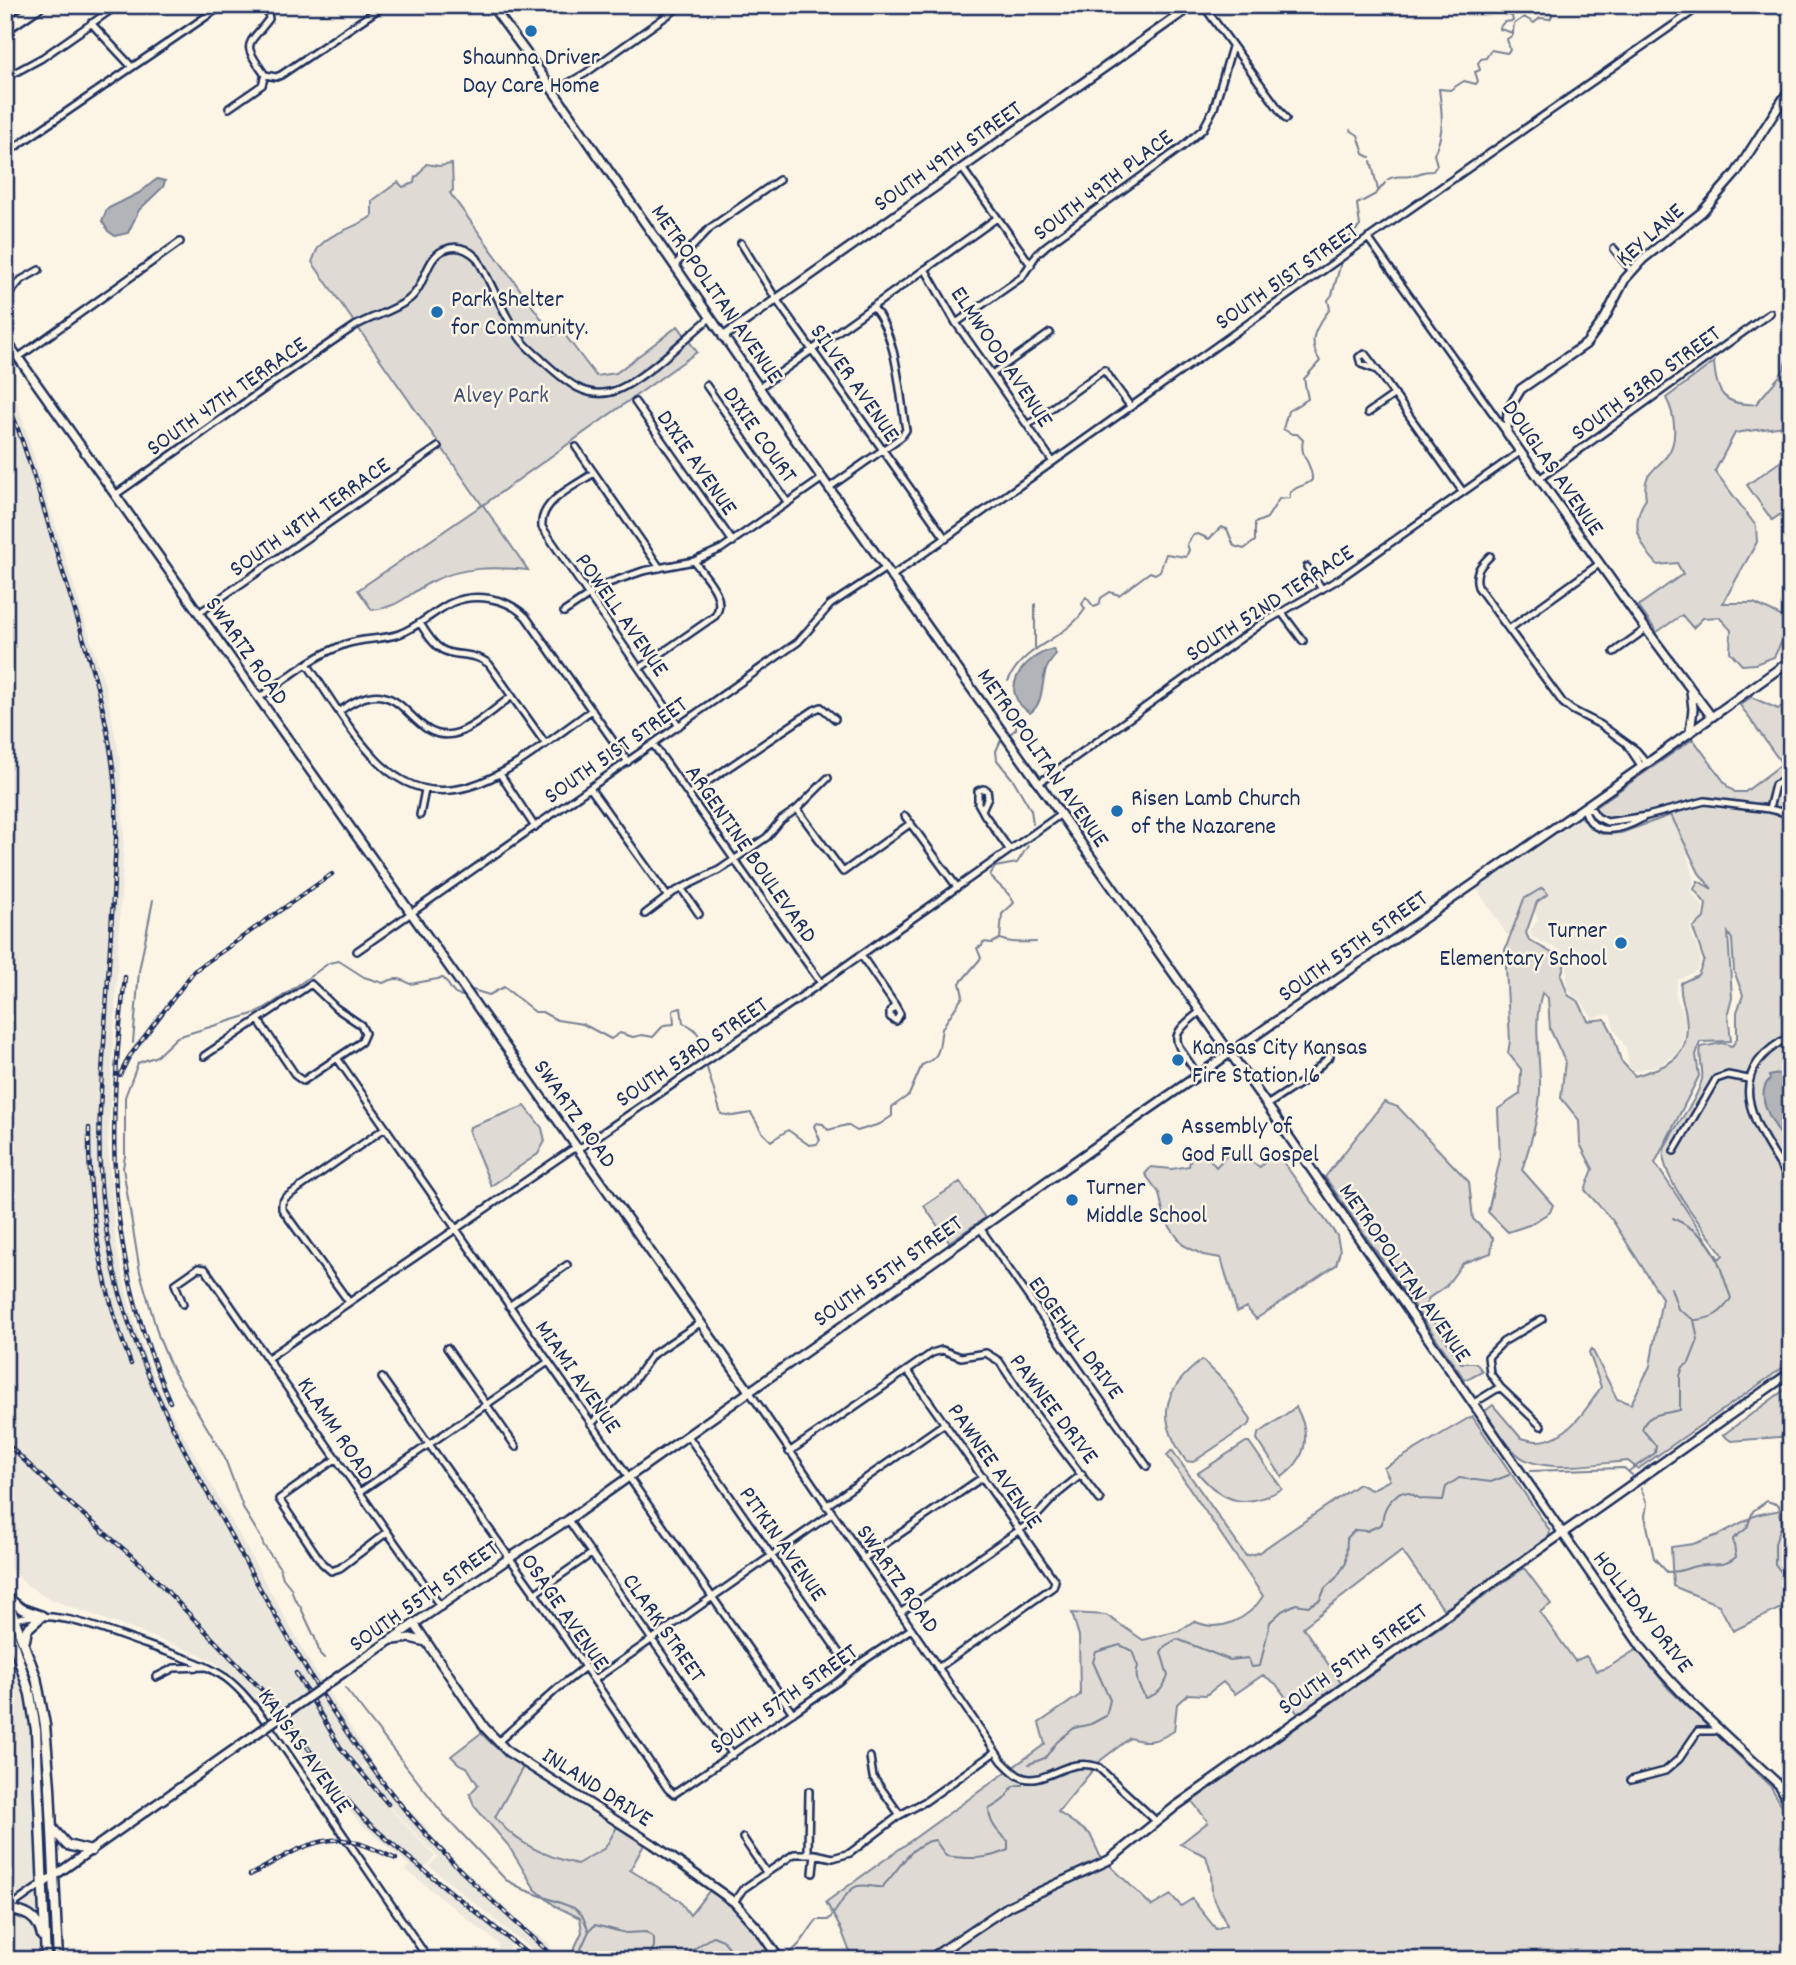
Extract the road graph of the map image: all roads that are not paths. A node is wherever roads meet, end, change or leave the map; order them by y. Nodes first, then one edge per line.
1 (12, 5) edge
2 (40, 5) edge
3 (118, 5) edge
4 (223, 5) edge
5 (264, 5) edge
6 (491, 5) edge
7 (667, 5) edge
8 (682, 5) edge
9 (1193, 5) edge
10 (1203, 5) edge
11 (1702, 5) edge
12 (380, 8) dead end
13 (5, 10) edge
14 (672, 12) junction
15 (92, 23) junction
16 (5, 29) edge
17 (1232, 47) junction
18 (132, 67) junction
19 (265, 75) junction
20 (5, 78) edge
21 (1791, 87) edge
22 (553, 92) junction
23 (229, 108) dead end
24 (1286, 119) dead end
25 (5, 154) edge
26 (962, 168) junction
27 (779, 180) dead end
28 (998, 218) junction
29 (1368, 238) junction
30 (180, 242) dead end
31 (741, 243) dead end
32 (1614, 249) dead end
33 (1031, 265) junction
34 (674, 266) junction
35 (925, 269) junction
36 (39, 270) dead end
37 (1632, 271) junction
38 (5, 299) edge
39 (776, 299) junction
40 (873, 307) junction
41 (1770, 313) dead end
42 (710, 318) junction
43 (956, 323) junction
44 (1050, 333) dead end
45 (723, 337) junction
46 (5, 339) edge
47 (812, 350) junction
48 (19, 357) junction
49 (1377, 370) dead end
50 (992, 374) junction
51 (706, 386) dead end
52 (760, 387) junction
53 (1395, 394) junction
54 (635, 402) dead end
55 (1130, 406) junction
56 (1368, 413) dead end
57 (1028, 425) junction
58 (1507, 433) junction
59 (438, 447) dead end
60 (576, 447) dead end
61 (883, 450) junction
62 (1520, 452) junction
63 (1053, 462) junction
64 (594, 474) junction
65 (823, 478) junction
66 (1539, 479) junction
67 (830, 487) junction
68 (1463, 492) junction
69 (116, 495) junction
70 (788, 503) junction
71 (946, 539) junction
72 (733, 542) junction
73 (1490, 556) dead end
74 (694, 561) junction
75 (1599, 564) junction
76 (1307, 567) dead end
77 (660, 568) junction
78 (886, 568) junction
79 (892, 576) junction
80 (1322, 589) junction
81 (588, 594) junction
82 (564, 612) dead end
83 (199, 613) junction
84 (1282, 613) junction
85 (420, 623) junction
86 (1509, 629) junction
87 (1646, 629) junction
88 (1303, 641) dead end
89 (1614, 652) dead end
90 (1791, 660) edge
91 (307, 664) junction
92 (640, 668) junction
93 (1691, 691) junction
94 (512, 696) junction
95 (259, 698) junction
96 (592, 710) junction
97 (340, 711) junction
98 (1711, 716) junction
99 (835, 719) dead end
100 (679, 726) junction
101 (1690, 732) junction
102 (545, 743) junction
103 (653, 744) junction
104 (628, 762) junction
105 (1645, 765) junction
106 (500, 775) junction
107 (1791, 777) edge
108 (828, 778) dead end
109 (1039, 783) junction
110 (590, 789) junction
111 (425, 790) junction
112 (689, 794) junction
113 (1584, 807) junction
114 (797, 809) junction
115 (1769, 809) junction
116 (982, 810) dead end
117 (1061, 814) junction
118 (1791, 814) edge
119 (420, 815) dead end
120 (905, 816) dead end
121 (911, 823) junction
122 (535, 827) junction
123 (1009, 849) junction
124 (734, 860) junction
125 (957, 887) junction
126 (681, 888) junction
127 (668, 897) junction
128 (412, 914) junction
129 (645, 914) dead end
130 (699, 914) dead end
131 (358, 951) dead end
132 (860, 955) junction
133 (821, 983) junction
134 (895, 1005) dead end
135 (1201, 1011) junction
136 (259, 1021) junction
137 (1791, 1036) edge
138 (1230, 1053) junction
139 (204, 1056) dead end
140 (1330, 1056) dead end
141 (337, 1058) junction
142 (1198, 1075) junction
143 (1748, 1079) junction
144 (1267, 1105) junction
145 (386, 1128) junction
146 (577, 1148) junction
147 (1674, 1151) dead end
148 (1791, 1182) edge
149 (980, 1228) junction
150 (456, 1230) junction
151 (567, 1265) dead end
152 (349, 1303) junction
153 (183, 1304) dead end
154 (509, 1306) junction
155 (1542, 1319) dead end
156 (700, 1323) junction
157 (447, 1348) dead end
158 (268, 1358) junction
159 (548, 1362) junction
160 (907, 1370) junction
161 (1791, 1372) edge
162 (382, 1378) dead end
163 (1500, 1387) junction
164 (749, 1391) junction
165 (1474, 1403) junction
166 (486, 1405) junction
167 (591, 1423) junction
168 (945, 1423) junction
169 (1541, 1426) dead end
170 (688, 1436) junction
171 (429, 1445) junction
172 (516, 1447) dead end
173 (789, 1452) junction
174 (337, 1458) junction
175 (1147, 1466) dead end
176 (1082, 1474) junction
177 (628, 1478) junction
178 (983, 1478) junction
179 (360, 1492) junction
180 (1100, 1500) dead end
181 (826, 1506) junction
182 (831, 1514) junction
183 (568, 1520) junction
184 (1020, 1530) junction
185 (386, 1533) junction
186 (1562, 1533) junction
187 (592, 1554) junction
188 (771, 1556) junction
189 (508, 1559) junction
190 (863, 1559) junction
191 (534, 1594) junction
192 (6, 1595) edge
193 (712, 1597) junction
194 (441, 1607) junction
195 (901, 1614) junction
196 (41, 1616) junction
197 (9, 1619) edge
198 (415, 1625) junction
199 (911, 1629) junction
200 (652, 1639) junction
201 (390, 1641) junction
202 (426, 1642) junction
203 (25, 1643) junction
204 (585, 1667) junction
205 (207, 1668) junction
206 (938, 1668) junction
207 (851, 1670) junction
208 (156, 1677) dead end
209 (594, 1680) junction
210 (793, 1713) junction
211 (1719, 1728) junction
212 (498, 1742) junction
213 (995, 1752) junction
214 (733, 1755) junction
215 (870, 1757) dead end
216 (1631, 1780) dead end
217 (1778, 1784) junction
218 (809, 1791) dead end
219 (674, 1794) joint
220 (1791, 1796) edge
221 (1791, 1809) edge
222 (900, 1815) junction
223 (1156, 1821) junction
224 (52, 1828) junction
225 (743, 1838) dead end
226 (91, 1850) junction
227 (811, 1853) junction
228 (766, 1872) junction
229 (813, 1873) dead end
230 (54, 1876) junction
231 (44, 1883) junction
232 (734, 1902) junction
233 (6, 1910) edge
234 (46, 1956) edge
235 (58, 1960) edge
236 (429, 1960) edge
237 (780, 1960) edge
238 (928, 1960) edge

1 - 13 highway
2 - 16 highway
3 - 15 street
4 - 18 street
5 - 19 street
6 - 22 street, METROPOLITAN AVENUE
7 - 14 street
8 - 14 street
9 - 26 street, SOUTH 49TH STREET
10 - 17 street
11 - 29 street, SOUTH 51ST STREET
12 - 19 street
14 - 22 street
15 - 18 street
15 - 20 street
17 - 24 street
17 - 33 street, SOUTH 49TH PLACE
18 - 25 street
19 - 23 street
21 - 37 street, KEY LANE
22 - 34 street, METROPOLITAN AVENUE
26 - 28 street
26 - 39 street, SOUTH 49TH STREET
27 - 34 street
28 - 33 street
28 - 35 street
29 - 55 street, SOUTH 51ST STREET
29 - 58 street, DOUGLAS AVENUE
30 - 48 street
31 - 39 street, SILVER AVENUE
32 - 37 street
33 - 43 street, SOUTH 49TH PLACE
34 - 42 street, METROPOLITAN AVENUE
35 - 40 street
35 - 43 street, ELMWOOD AVENUE
36 - 38 street
37 - 58 street, KEY LANE
39 - 45 street, SOUTH 49TH STREET
39 - 47 street, SILVER AVENUE
40 - 47 street
40 - 61 street
41 - 66 street, SOUTH 53RD STREET
42 - 45 street, METROPOLITAN AVENUE
42 - 69 street, SOUTH 47TH TERRACE
43 - 50 street, ELMWOOD AVENUE
44 - 50 street
45 - 52 street, METROPOLITAN AVENUE
46 - 48 street, SWARTZ ROAD
47 - 52 street
47 - 61 street, SILVER AVENUE
48 - 69 street, SWARTZ ROAD
49 - 53 street
50 - 57 street, ELMWOOD AVENUE
51 - 70 street, DIXIE COURT
52 - 65 street, METROPOLITAN AVENUE
53 - 56 street
53 - 68 street
54 - 72 street, DIXIE AVENUE
55 - 57 street
55 - 63 street, SOUTH 51ST STREET
57 - 63 street, ELMWOOD AVENUE
58 - 62 street, DOUGLAS AVENUE
59 - 83 street, SOUTH 48TH TERRACE
60 - 64 street
61 - 67 street
61 - 71 street, SILVER AVENUE
62 - 66 street, DOUGLAS AVENUE
62 - 68 street, SOUTH 52ND TERRACE
63 - 71 street, SOUTH 51ST STREET
64 - 77 street
64 - 81 street, POWELL AVENUE
65 - 67 street, METROPOLITAN AVENUE
65 - 70 street
66 - 75 street, DOUGLAS AVENUE
67 - 78 street, METROPOLITAN AVENUE
68 - 80 street, SOUTH 52ND TERRACE
69 - 83 street, SWARTZ ROAD
70 - 72 street
71 - 79 street, SOUTH 51ST STREET
72 - 74 street
73 - 86 street
74 - 77 street
74 - 92 street
75 - 86 street
75 - 87 street, DOUGLAS AVENUE
76 - 80 street
77 - 81 street
78 - 79 street, METROPOLITAN AVENUE
78 - 100 street, SOUTH 51ST STREET
79 - 109 street, METROPOLITAN AVENUE
80 - 84 street, SOUTH 52ND TERRACE
81 - 82 street
81 - 92 street, POWELL AVENUE
83 - 95 street, SWARTZ ROAD
84 - 88 street
84 - 109 street, SOUTH 52ND TERRACE
85 - 91 street
85 - 94 street
85 - 96 street
86 - 105 street
87 - 89 street
87 - 93 street, DOUGLAS AVENUE
90 - 98 street, SOUTH 55TH STREET
91 - 95 street
91 - 97 street
92 - 100 street, POWELL AVENUE
93 - 98 street, DOUGLAS AVENUE
93 - 101 street
94 - 97 street
94 - 102 street
95 - 128 street, SWARTZ ROAD
96 - 102 street
96 - 104 street
97 - 111 street
98 - 101 street, SOUTH 55TH STREET
99 - 112 street
100 - 103 street, SOUTH 51ST STREET
101 - 105 street, SOUTH 55TH STREET
102 - 106 street
103 - 104 street, SOUTH 51ST STREET
103 - 112 street, ARGENTINE BOULEVARD
104 - 110 street, SOUTH 51ST STREET
105 - 113 street, SOUTH 55TH STREET
106 - 111 street
106 - 122 street
107 - 115 street
108 - 114 street
109 - 117 street, METROPOLITAN AVENUE
110 - 122 street, SOUTH 51ST STREET
110 - 127 street
111 - 119 street
112 - 124 street, ARGENTINE BOULEVARD
113 - 115 street
113 - 138 street, SOUTH 55TH STREET
114 - 121 street
114 - 124 street
115 - 118 street
116 - 123 street
117 - 123 street, SOUTH 53RD STREET
117 - 135 street, METROPOLITAN AVENUE
120 - 121 street
121 - 125 street
122 - 128 street, SOUTH 51ST STREET
123 - 125 street, SOUTH 53RD STREET
124 - 126 street
124 - 133 street, ARGENTINE BOULEVARD
125 - 132 street, SOUTH 53RD STREET
126 - 127 street
126 - 130 street
127 - 129 street
128 - 131 street, SOUTH 51ST STREET
128 - 146 street, SWARTZ ROAD
132 - 133 street, SOUTH 53RD STREET
132 - 134 street
133 - 146 street, SOUTH 53RD STREET
135 - 138 street, METROPOLITAN AVENUE
135 - 142 street
136 - 139 street
136 - 141 street
136 - 141 street
137 - 143 street
138 - 142 street, SOUTH 55TH STREET
138 - 144 street, METROPOLITAN AVENUE
140 - 144 street
141 - 145 street, MIAMI AVENUE
142 - 149 street, SOUTH 55TH STREET
143 - 147 street
143 - 148 street
144 - 165 street, METROPOLITAN AVENUE
145 - 150 street, MIAMI AVENUE
145 - 152 street
146 - 150 street, SOUTH 53RD STREET
146 - 156 street, SWARTZ ROAD
149 - 164 street, SOUTH 55TH STREET
149 - 175 street, EDGEHILL DRIVE
150 - 152 street, SOUTH 53RD STREET
150 - 154 street, MIAMI AVENUE
151 - 154 street
152 - 158 street, SOUTH 53RD STREET
153 - 158 street, KLAMM ROAD
154 - 159 street, MIAMI AVENUE
155 - 163 street
156 - 164 street, SWARTZ ROAD
156 - 167 street
157 - 166 street
158 - 174 street, KLAMM ROAD
159 - 166 street
159 - 167 street, MIAMI AVENUE
160 - 168 street, PAWNEE AVENUE
160 - 173 street, PAWNEE DRIVE
160 - 176 street, PAWNEE DRIVE
161 - 186 street, SOUTH 59TH STREET
162 - 171 street, OSAGE AVENUE
163 - 165 street
163 - 169 street
164 - 170 street, SOUTH 55TH STREET
164 - 173 street, SWARTZ ROAD
165 - 186 street, METROPOLITAN AVENUE
166 - 171 street
166 - 172 street
167 - 177 street, MIAMI AVENUE
168 - 178 street, PAWNEE AVENUE
168 - 181 street
170 - 177 street, SOUTH 55TH STREET
170 - 188 street, PITKIN AVENUE
171 - 179 street
171 - 189 street, OSAGE AVENUE
173 - 181 street, SWARTZ ROAD
174 - 179 street, KLAMM ROAD
174 - 185 street
176 - 180 street, PAWNEE DRIVE
176 - 184 street
177 - 183 street, SOUTH 55TH STREET
177 - 193 street, MIAMI AVENUE
178 - 184 street, PAWNEE AVENUE
178 - 190 street
179 - 185 street, KLAMM ROAD
181 - 182 street, SWARTZ ROAD
182 - 188 street
182 - 190 street, SWARTZ ROAD
183 - 187 street, CLARK STREET
183 - 189 street, SOUTH 55TH STREET
184 - 195 street
184 - 206 street, PAWNEE AVENUE
185 - 194 street, KLAMM ROAD
186 - 211 street, HOLLIDAY DRIVE
186 - 223 street, SOUTH 59TH STREET
187 - 191 street
187 - 200 street, CLARK STREET
188 - 193 street
188 - 207 street, PITKIN AVENUE
189 - 191 street, OSAGE AVENUE
189 - 194 street, SOUTH 55TH STREET
190 - 195 street, SWARTZ ROAD
191 - 204 street, OSAGE AVENUE
192 - 196 main road
192 - 197 main road
193 - 200 street
193 - 210 street, MIAMI AVENUE
194 - 198 street, SOUTH 55TH STREET
195 - 199 street, SWARTZ ROAD
196 - 197 street, KANSAS AVENUE
196 - 203 main road
196 - 205 street, KANSAS AVENUE
197 - 203 main road
197 - 231 main road
198 - 201 street, SOUTH 55TH STREET
198 - 202 street, INLAND DRIVE
199 - 206 street, SWARTZ ROAD
199 - 207 street, SOUTH 57TH STREET
200 - 209 street
200 - 214 street, CLARK STREET
201 - 202 street
201 - 226 street, SOUTH 55TH STREET, bridge
202 - 212 street, INLAND DRIVE
203 - 224 main road
204 - 209 street, OSAGE AVENUE
204 - 212 street
205 - 208 street
205 - 236 street, KANSAS AVENUE
206 - 213 street, SWARTZ ROAD
207 - 210 street, SOUTH 57TH STREET
209 - 219 street, OSAGE AVENUE
210 - 214 street, SOUTH 57TH STREET
211 - 216 street
211 - 217 street, HOLLIDAY DRIVE
212 - 232 street, INLAND DRIVE
213 - 222 street
213 - 223 street, SWARTZ ROAD
214 - 219 street, SOUTH 57TH STREET
215 - 222 street
217 - 220 street, HOLLIDAY DRIVE
217 - 221 street
218 - 227 street
222 - 227 street
223 - 238 street, SOUTH 59TH STREET
224 - 226 main road
224 - 230 main road
225 - 228 street
226 - 230 street, SOUTH 55TH STREET
227 - 228 street
227 - 229 street
228 - 232 street
230 - 231 street, SOUTH 55TH STREET
230 - 235 main road
231 - 233 street, SOUTH 55TH STREET
231 - 234 main road
232 - 237 street, INLAND DRIVE
233 - 234 main road

